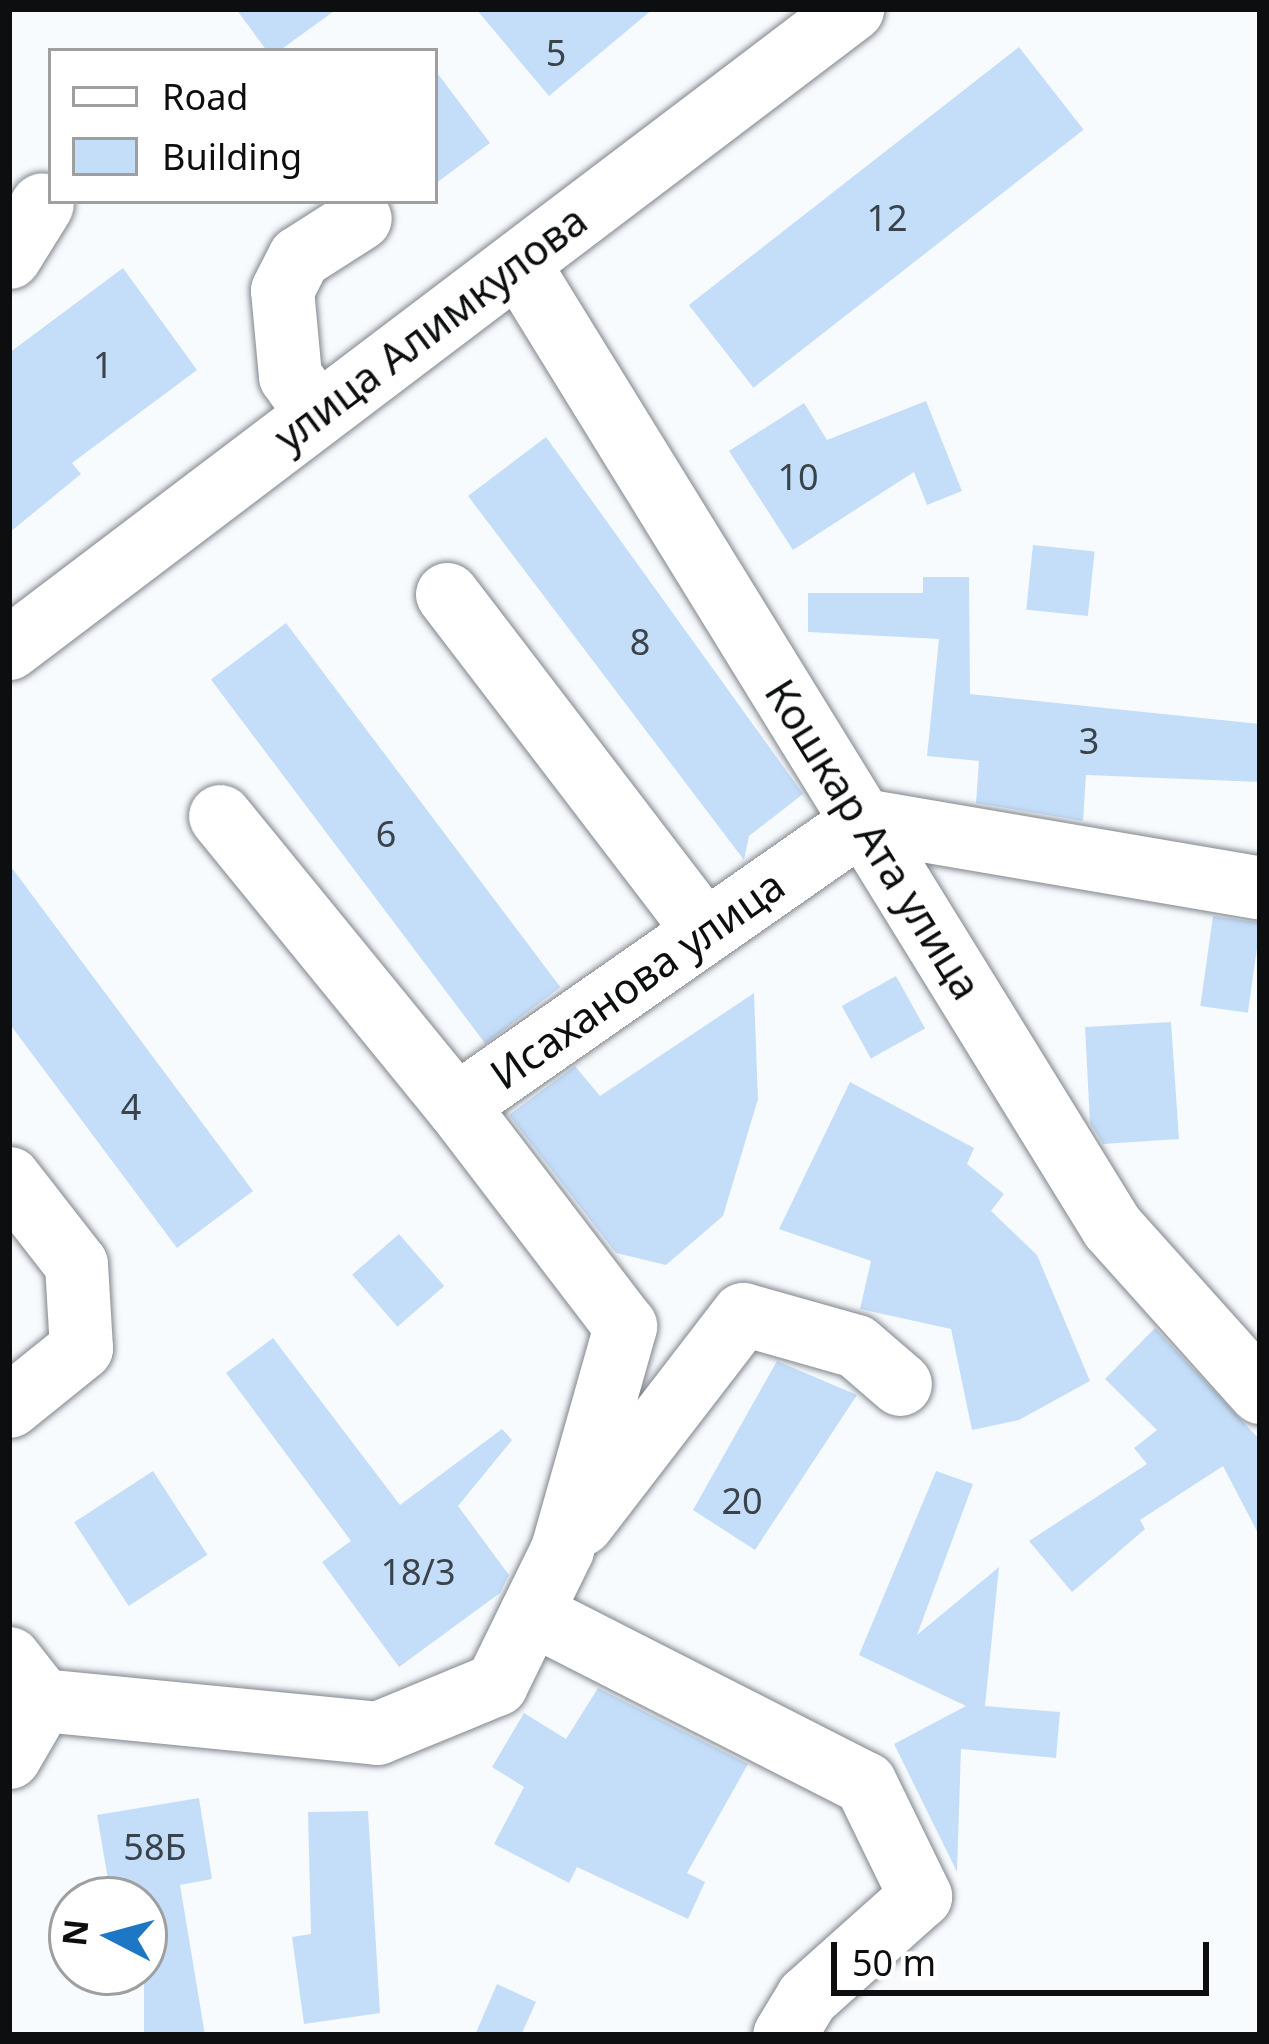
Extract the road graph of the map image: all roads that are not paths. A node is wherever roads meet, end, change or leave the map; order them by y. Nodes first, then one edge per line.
1 (852, 9) edge
2 (41, 204) dead end
3 (360, 218) dead end
4 (9, 257) edge
5 (518, 263) junction
6 (315, 412) junction
7 (447, 594) dead end
8 (9, 648) edge
9 (220, 816) dead end
10 (864, 820) junction
11 (1260, 888) edge
12 (705, 931) junction
13 (456, 1105) junction
14 (9, 1178) edge
15 (900, 1384) dead end
16 (1256, 1386) edge
17 (9, 1406) edge
18 (562, 1550) junction
19 (531, 1613) junction
20 (26, 1679) edge
21 (9, 1757) edge
22 (784, 2035) edge

1 - 5 street, улица Алимкулова
2 - 4 street
3 - 6 street
5 - 6 street, улица Алимкулова
5 - 10 street, Кошкар Ата улица
6 - 8 street, улица Алимкулова
7 - 12 street
9 - 13 street
10 - 11 street
10 - 12 street, Исаханова улица
10 - 16 street, Кошкар Ата улица
12 - 13 street, Исаханова улица
13 - 18 street, Исаханова улица
14 - 17 street
15 - 18 street
18 - 19 street, Исаханова улица
19 - 20 street, Исаханова улица
19 - 22 street
20 - 21 street

